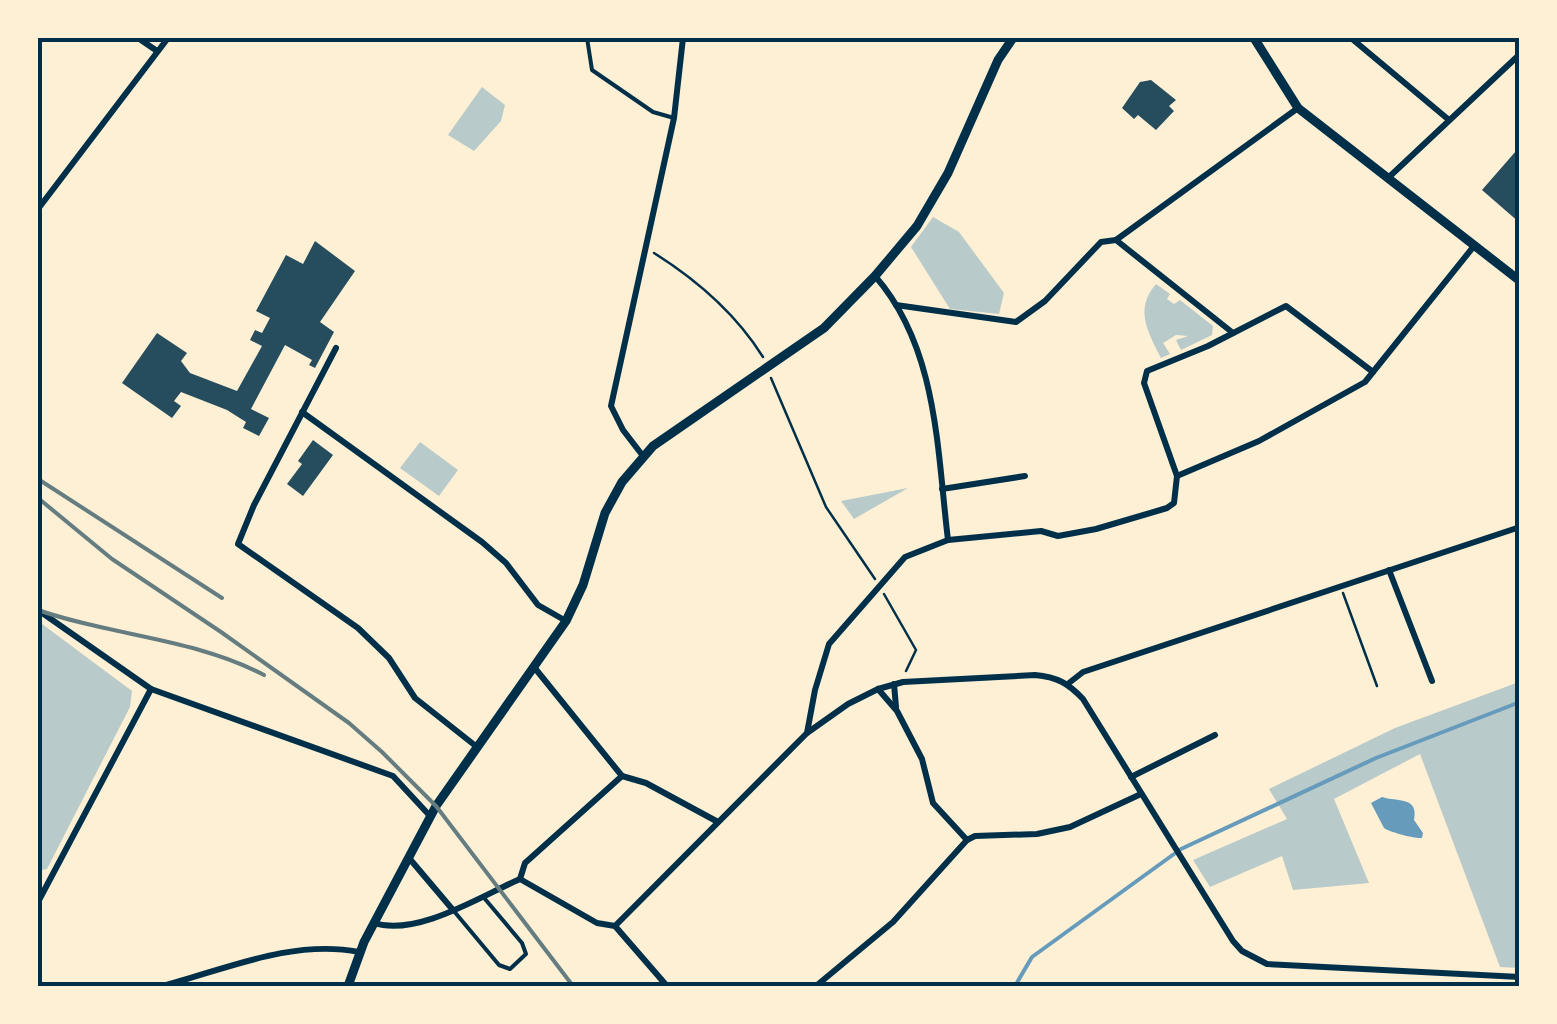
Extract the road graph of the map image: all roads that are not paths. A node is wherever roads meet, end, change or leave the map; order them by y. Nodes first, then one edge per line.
1 (138, 38) edge
2 (168, 38) edge
3 (587, 38) edge
4 (683, 38) edge
5 (1013, 38) edge
6 (1254, 38) edge
7 (1351, 38) edge
8 (157, 51) junction
9 (1520, 54) edge
10 (1298, 108) junction
11 (674, 118) junction
12 (1449, 120) junction
13 (1387, 179) junction
14 (38, 209) edge
15 (1116, 240) junction
16 (1474, 246) junction
17 (875, 276) junction
18 (1520, 282) edge
19 (896, 305) junction
20 (1233, 333) junction
21 (336, 348) dead end
22 (1373, 372) junction
23 (302, 412) junction
24 (643, 456) junction
25 (1026, 476) dead end
26 (1177, 476) junction
27 (942, 489) junction
28 (1520, 528) edge
29 (948, 540) junction
30 (1389, 570) junction
31 (38, 610) edge
32 (566, 621) junction
33 (534, 667) junction
34 (1432, 681) dead end
35 (899, 683) junction
36 (1068, 684) junction
37 (151, 689) junction
38 (878, 689) junction
39 (897, 712) junction
40 (806, 734) junction
41 (1215, 735) dead end
42 (477, 747) junction
43 (622, 776) junction
44 (1131, 777) junction
45 (1142, 794) junction
46 (430, 816) junction
47 (718, 822) junction
48 (967, 840) junction
49 (408, 858) junction
50 (520, 879) junction
51 (38, 880) edge
52 (45, 886) junction
53 (483, 897) junction
54 (38, 902) edge
55 (453, 910) junction
56 (374, 923) junction
57 (615, 926) junction
58 (360, 952) junction
59 (1504, 976) junction
60 (1520, 977) edge
61 (163, 986) edge
62 (348, 986) edge
63 (666, 986) edge
64 (816, 986) edge
65 (1496, 986) edge

1 - 8 street
2 - 8 street
3 - 11 lane
4 - 11 street
5 - 17 street
6 - 10 street
7 - 12 street
8 - 14 street
9 - 12 street
10 - 13 street
10 - 15 street
11 - 24 street
12 - 13 street
13 - 16 street
15 - 19 street
15 - 20 street
16 - 18 street
16 - 22 street
17 - 19 street
17 - 24 street
19 - 27 street
20 - 22 street
20 - 26 street
21 - 23 street
22 - 26 street
23 - 32 street
23 - 42 street
24 - 32 street
25 - 27 street
26 - 29 street
27 - 29 street
28 - 30 street
29 - 40 street
30 - 34 street
30 - 36 street
31 - 37 street
32 - 33 street
33 - 42 street
33 - 43 street
35 - 36 street
35 - 38 street
35 - 39 street
36 - 44 street
37 - 46 street
37 - 52 street
38 - 39 street
38 - 40 street
39 - 48 street
40 - 47 street
41 - 44 street
42 - 46 street
43 - 47 street
43 - 50 street
44 - 45 street
45 - 48 street
45 - 59 street
46 - 49 street
47 - 57 street
48 - 64 street
49 - 55 street
49 - 56 street
50 - 53 street
50 - 57 street
51 - 52 street
52 - 54 street
53 - 55 street
53 - 55 lane
55 - 56 street
56 - 58 street
57 - 63 street
58 - 61 street
58 - 62 street
59 - 60 street
59 - 65 street

